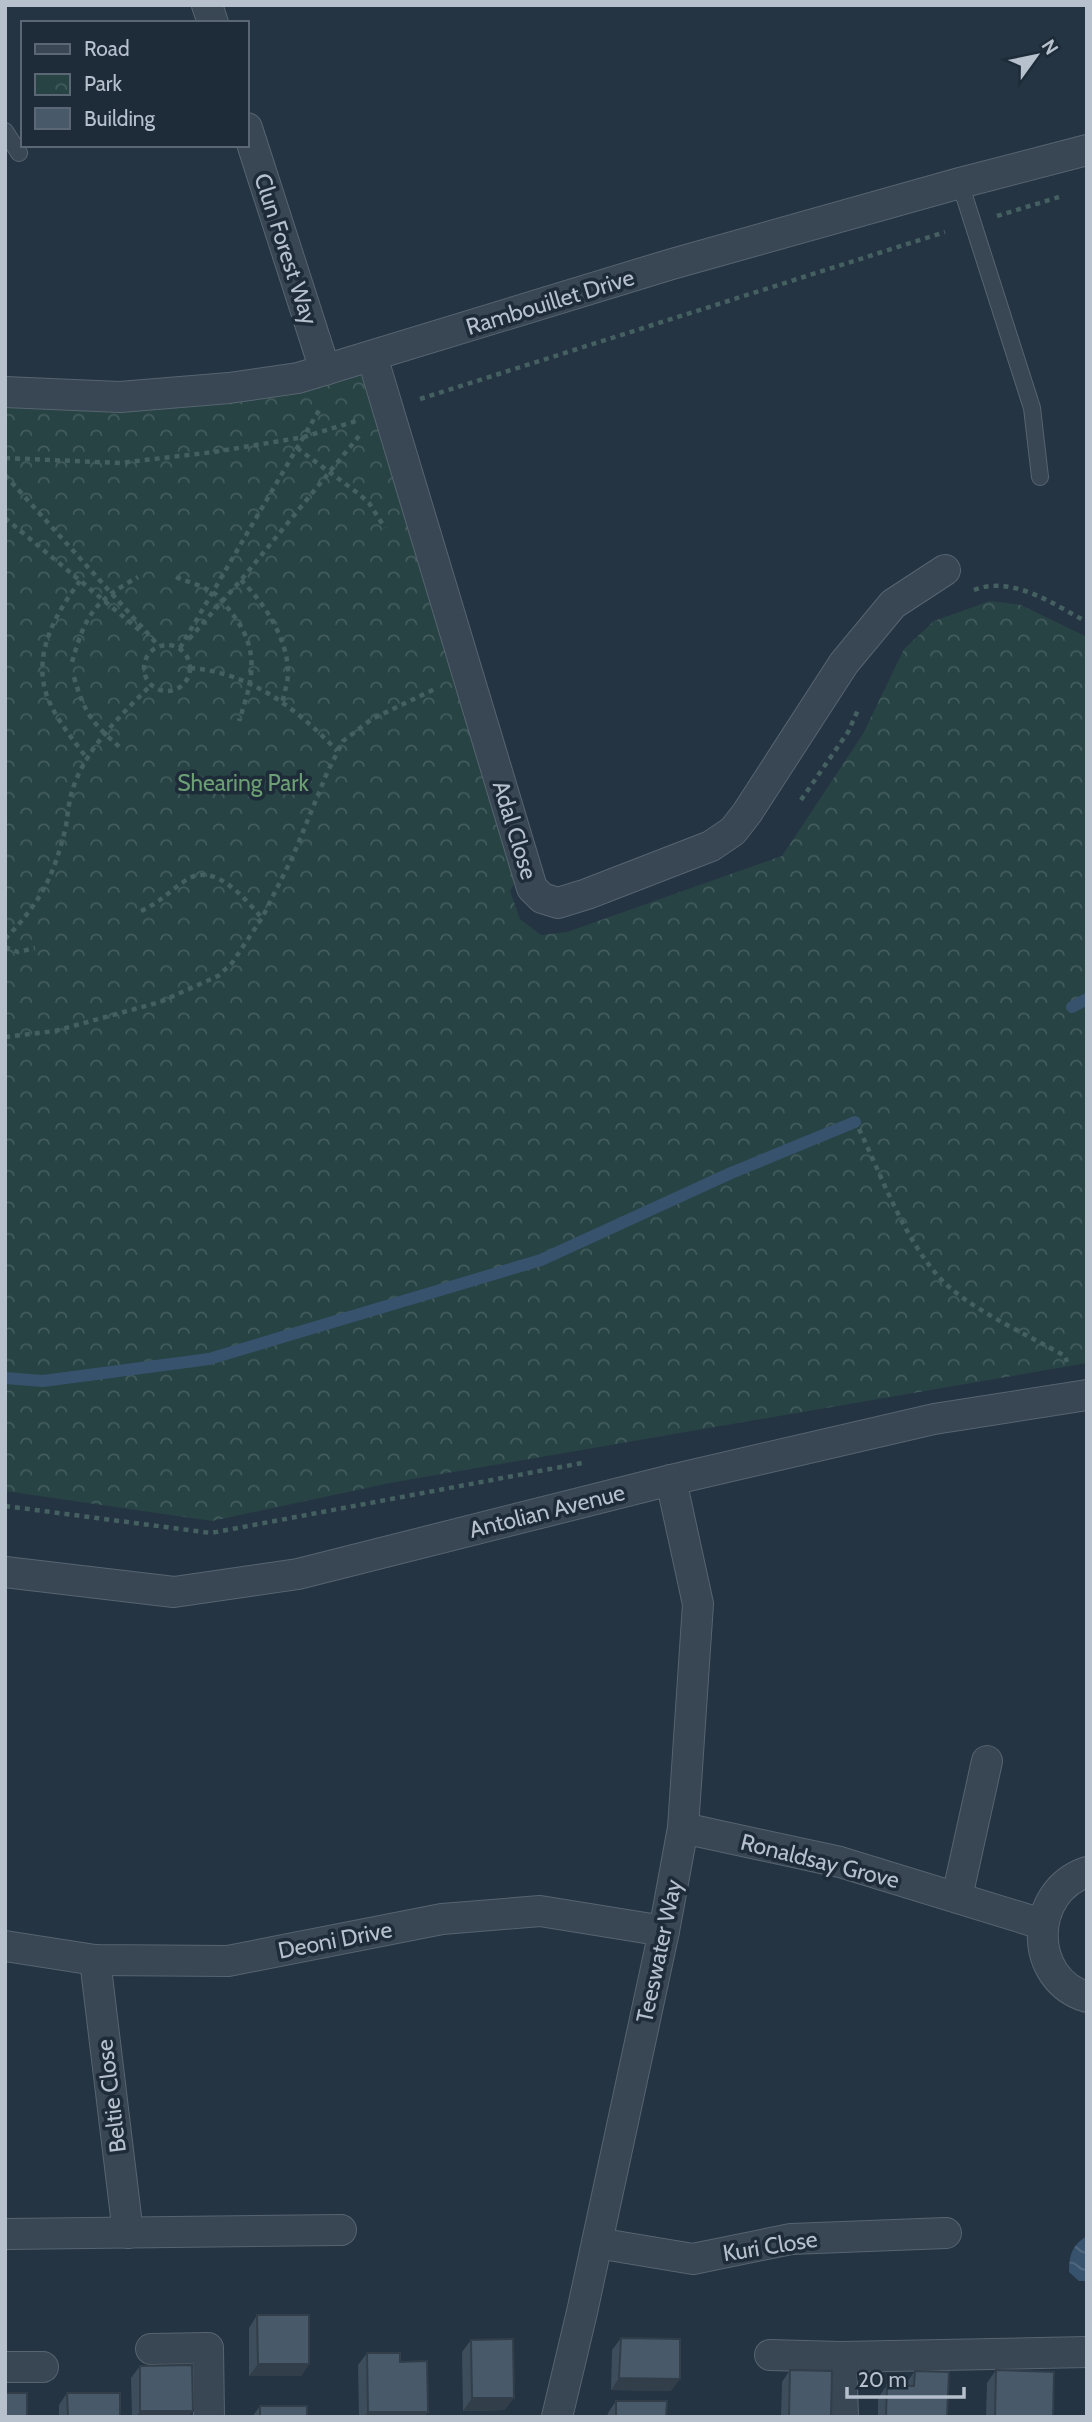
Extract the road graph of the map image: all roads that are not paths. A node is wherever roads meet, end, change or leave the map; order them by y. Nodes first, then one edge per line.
1 (248, 130) edge
2 (5, 131) edge
3 (1087, 150) edge
4 (19, 153) dead end
5 (960, 183) junction
6 (348, 363) junction
7 (5, 392) edge
8 (1040, 477) dead end
9 (945, 570) dead end
10 (1087, 1395) edge
11 (671, 1479) junction
12 (5, 1572) edge
13 (987, 1761) dead end
14 (683, 1828) junction
15 (1087, 1872) edge
16 (957, 1897) junction
17 (1042, 1924) junction
18 (664, 1931) junction
19 (5, 1947) edge
20 (95, 1959) junction
21 (1087, 1997) edge
22 (341, 2230) dead end
23 (128, 2232) junction
24 (946, 2233) dead end
25 (5, 2234) edge
26 (597, 2243) junction
27 (151, 2349) dead end
28 (1087, 2352) edge
29 (770, 2355) dead end
30 (841, 2357) junction
31 (5, 2367) edge
32 (43, 2367) dead end
33 (209, 2417) edge
34 (557, 2417) edge
35 (843, 2417) edge

1 - 6 street, Clun Forest Way
2 - 4 lane
3 - 5 street, Rambouillet Drive
5 - 6 street, Rambouillet Drive
5 - 8 lane
6 - 7 street, Rambouillet Drive
6 - 9 street, Adal Close
10 - 11 street, Antolian Avenue
11 - 12 street, Antolian Avenue
11 - 14 street, Teeswater Way
13 - 16 street
14 - 16 street, Ronaldsay Grove
14 - 18 street, Teeswater Way
15 - 17 street
16 - 17 street, Ronaldsay Grove
17 - 21 street
18 - 20 street, Deoni Drive
18 - 26 street, Teeswater Way
19 - 20 street, Deoni Drive
20 - 23 street, Beltie Close
22 - 23 street
23 - 25 street
24 - 26 street, Kuri Close
26 - 34 street, Teeswater Way
27 - 33 street
28 - 30 street
29 - 30 street
30 - 35 street
31 - 32 street

